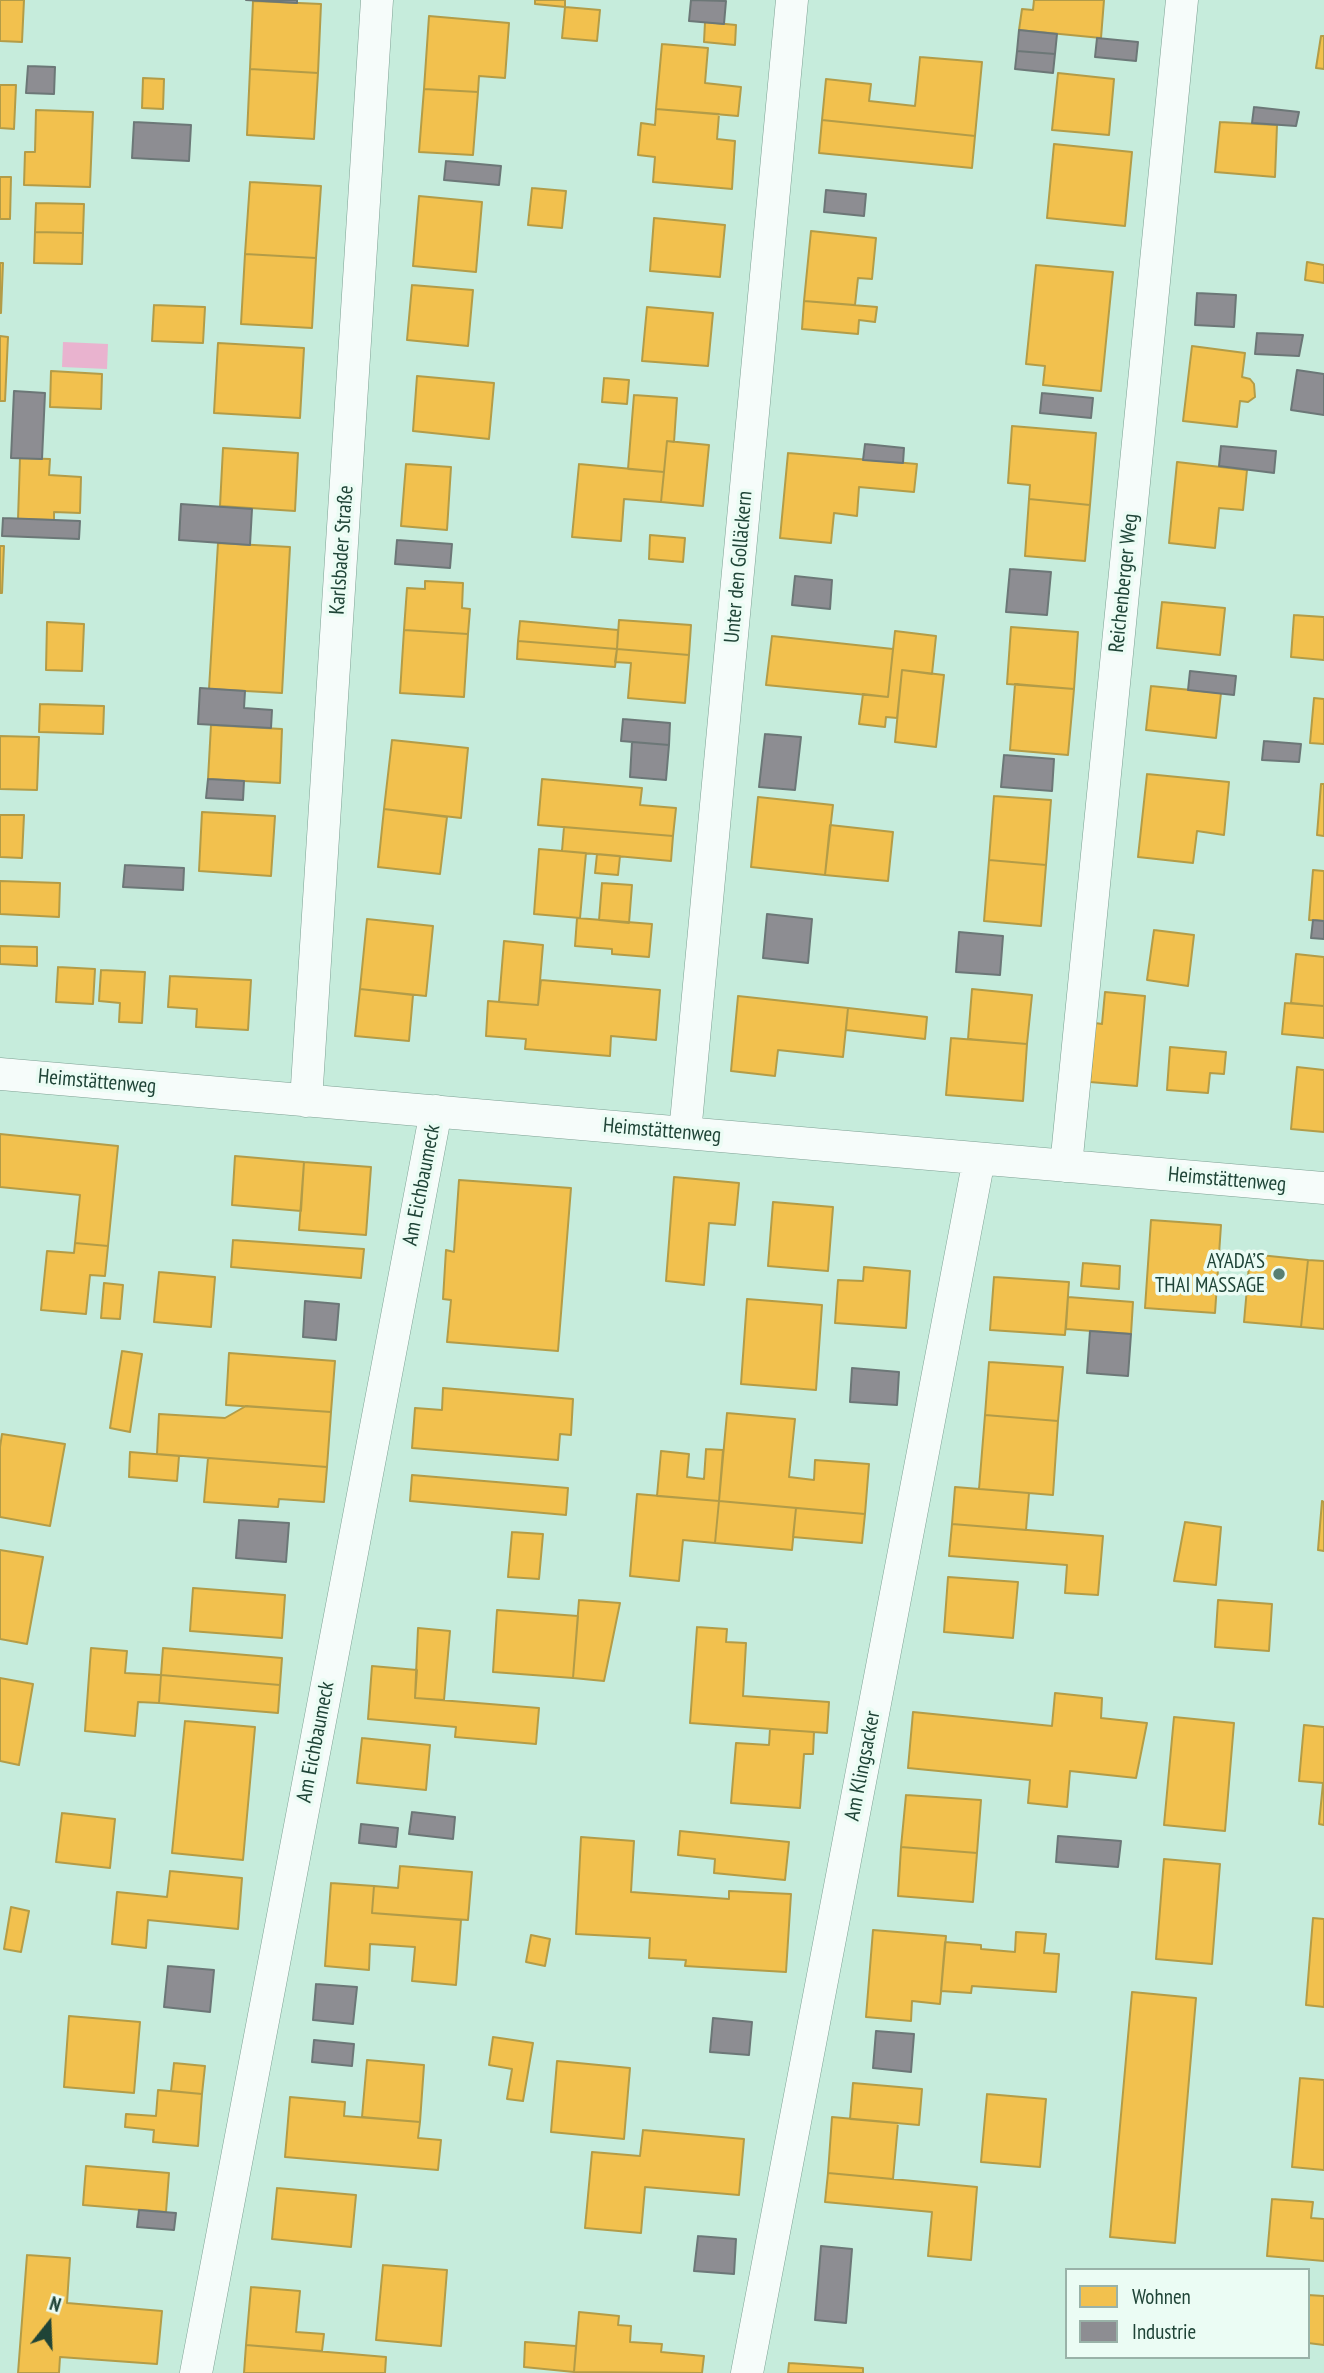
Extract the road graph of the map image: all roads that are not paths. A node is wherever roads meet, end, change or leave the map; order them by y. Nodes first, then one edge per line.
1 (377, 0) edge
2 (792, 0) edge
3 (1182, 0) edge
4 (0, 1074) edge
5 (306, 1101) junction
6 (436, 1111) junction
7 (685, 1133) junction
8 (979, 1158) junction
9 (1066, 1166) junction
10 (1324, 1188) edge
11 (196, 2373) edge
12 (747, 2373) edge

1 - 5 street, Karlsbader Straße
2 - 7 street, Unter den Golläckern
3 - 9 street, Reichenberger Weg
4 - 5 street, Heimstättenweg
5 - 6 street, Heimstättenweg
6 - 7 street, Heimstättenweg
6 - 11 street, Am Eichbaumeck
7 - 8 street, Heimstättenweg
8 - 9 street, Heimstättenweg
8 - 12 street, Am Klingsacker
9 - 10 street, Heimstättenweg

